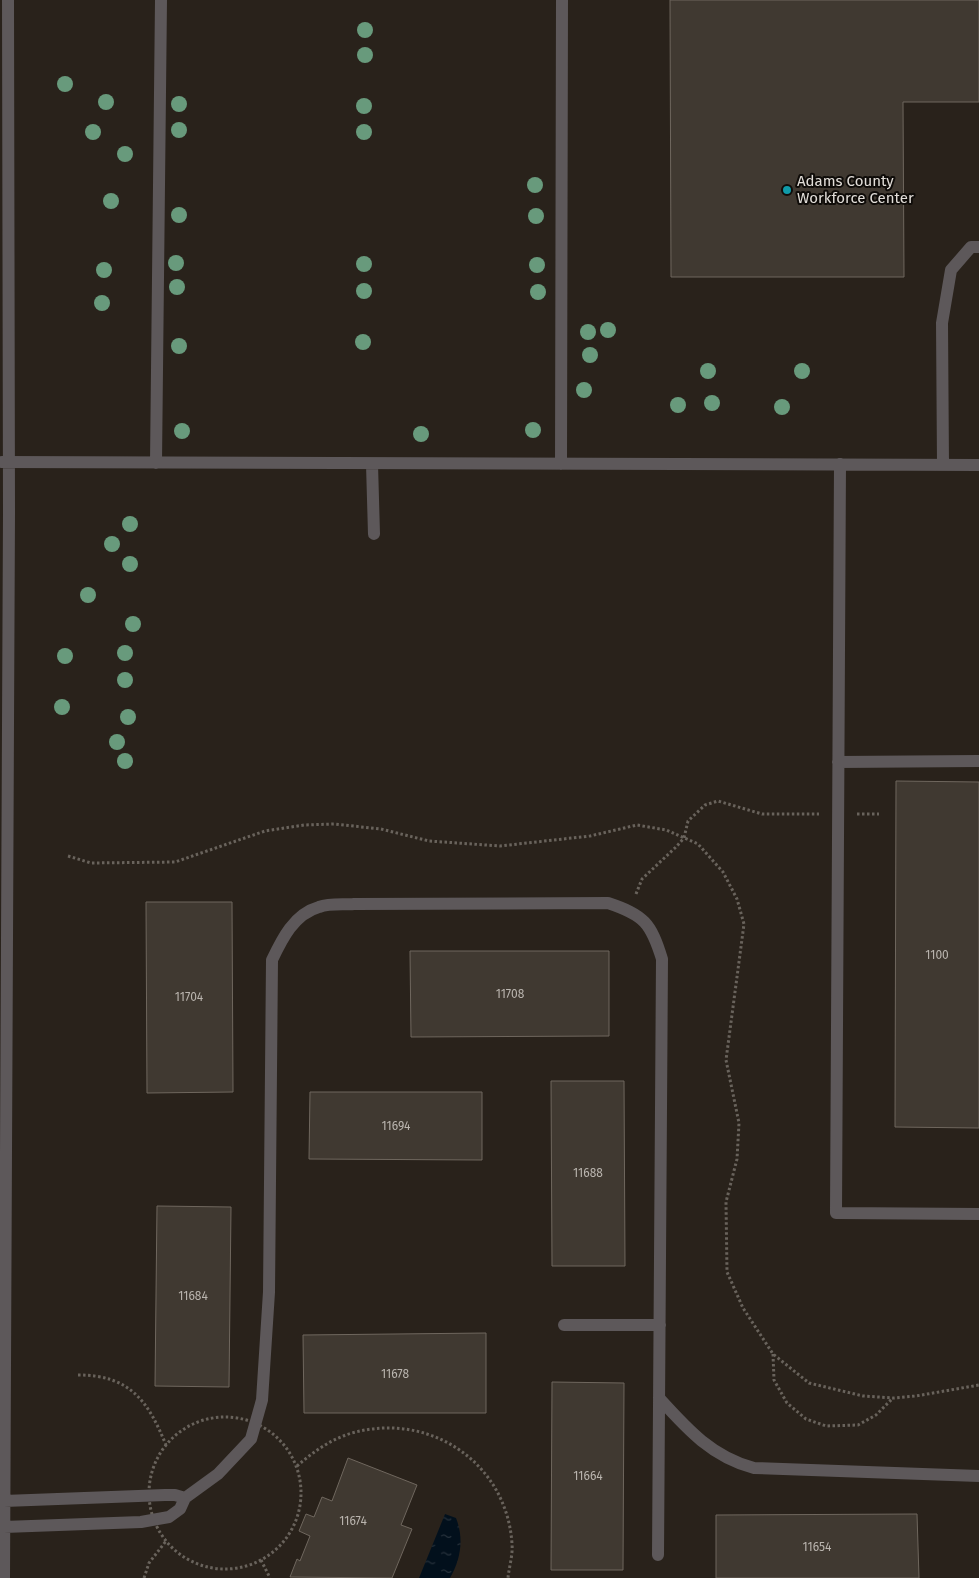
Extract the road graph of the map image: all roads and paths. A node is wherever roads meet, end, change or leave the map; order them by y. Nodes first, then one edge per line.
1 (8, 0) edge
2 (161, 0) edge
3 (562, 0) edge
4 (979, 247) edge
5 (4, 462) edge
6 (156, 463) junction
7 (372, 464) junction
8 (561, 464) junction
9 (840, 464) junction
10 (943, 465) junction
11 (979, 465) edge
12 (374, 534) dead end
13 (979, 761) edge
14 (838, 762) junction
15 (838, 814) junction
16 (879, 814) dead end
17 (684, 838) junction
18 (68, 856) dead end
19 (633, 911) junction
20 (979, 1214) edge
21 (564, 1325) dead end
22 (660, 1325) junction
23 (773, 1354) junction
24 (78, 1375) dead end
25 (979, 1385) edge
26 (659, 1398) junction
27 (894, 1398) junction
28 (166, 1445) dead end
29 (297, 1466) dead end
30 (979, 1476) edge
31 (184, 1498) junction
32 (4, 1501) junction
33 (4, 1527) junction
34 (166, 1541) dead end
35 (658, 1555) dead end
36 (261, 1560) dead end
37 (4, 1578) edge
38 (144, 1578) edge
39 (270, 1578) edge
40 (508, 1578) edge

1 - 5 street
2 - 6 street
3 - 8 street
4 - 10 street
5 - 6 street
5 - 32 street
6 - 7 street
7 - 8 street
7 - 12 street
8 - 9 street
9 - 10 street
9 - 14 street
10 - 11 street
13 - 14 street
14 - 15 street
15 - 16 path
15 - 17 path
15 - 20 street
17 - 18 path
17 - 19 path
17 - 23 path
19 - 22 street
19 - 31 street
21 - 22 street
22 - 26 street
23 - 27 path
23 - 27 path
24 - 28 path
25 - 27 path
26 - 30 street
26 - 35 street
29 - 40 path
31 - 32 street
31 - 33 street
32 - 33 street
33 - 37 street
34 - 38 path
36 - 39 path

